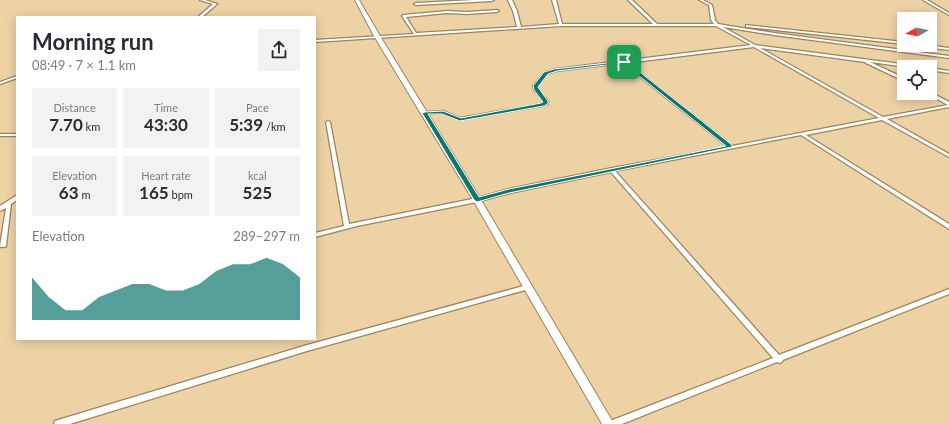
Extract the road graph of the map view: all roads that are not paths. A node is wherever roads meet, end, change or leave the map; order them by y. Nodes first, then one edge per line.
1 (202, 0) edge
2 (357, 0) edge
3 (492, 0) edge
4 (510, 0) edge
5 (554, 0) edge
6 (630, 0) edge
7 (701, 0) edge
8 (925, 0) edge
9 (416, 4) dead end
10 (497, 11) dead end
11 (949, 14) edge
12 (201, 16) edge
13 (654, 24) junction
14 (561, 25) junction
15 (719, 25) junction
16 (519, 27) junction
17 (415, 33) junction
18 (377, 36) junction
19 (316, 41) edge
20 (897, 43) edge
21 (755, 46) junction
22 (937, 48) edge
23 (949, 49) edge
24 (949, 57) edge
25 (864, 60) junction
26 (624, 62) junction
27 (897, 64) edge
28 (937, 70) edge
29 (949, 72) edge
30 (897, 76) edge
31 (16, 77) edge
32 (0, 83) edge
33 (937, 98) edge
34 (949, 105) edge
35 (425, 113) junction
36 (881, 118) junction
37 (328, 122) dead end
38 (802, 134) junction
39 (0, 135) edge
40 (16, 135) edge
41 (730, 146) junction
42 (949, 156) edge
43 (612, 170) junction
44 (16, 198) edge
45 (477, 200) junction
46 (9, 204) junction
47 (0, 209) edge
48 (347, 227) junction
49 (949, 227) edge
50 (316, 235) edge
51 (3, 246) dead end
52 (527, 287) junction
53 (949, 291) edge
54 (779, 360) junction
55 (58, 424) edge
56 (608, 424) edge
57 (614, 424) edge

1 - 12 street
2 - 18 street
3 - 9 street
4 - 16 street
5 - 14 street
6 - 13 street
7 - 15 street
8 - 11 street
10 - 17 street
13 - 14 street
13 - 15 street
14 - 16 street
15 - 20 street
15 - 21 street
15 - 24 street
16 - 17 street
17 - 18 street
18 - 19 street
18 - 35 street
21 - 25 street
21 - 26 street
21 - 36 street
22 - 23 street
25 - 27 street
25 - 30 street
26 - 35 street
26 - 41 street
28 - 29 street
31 - 32 street
33 - 34 street
34 - 36 street
35 - 45 street
36 - 38 street
36 - 42 street
37 - 48 street
38 - 41 street
38 - 49 street
39 - 40 street
41 - 43 street
43 - 45 street
43 - 54 street
44 - 46 street
45 - 48 street
45 - 52 street
46 - 47 street
46 - 51 street
48 - 50 street
52 - 55 street
52 - 56 street
53 - 54 street
54 - 57 street

